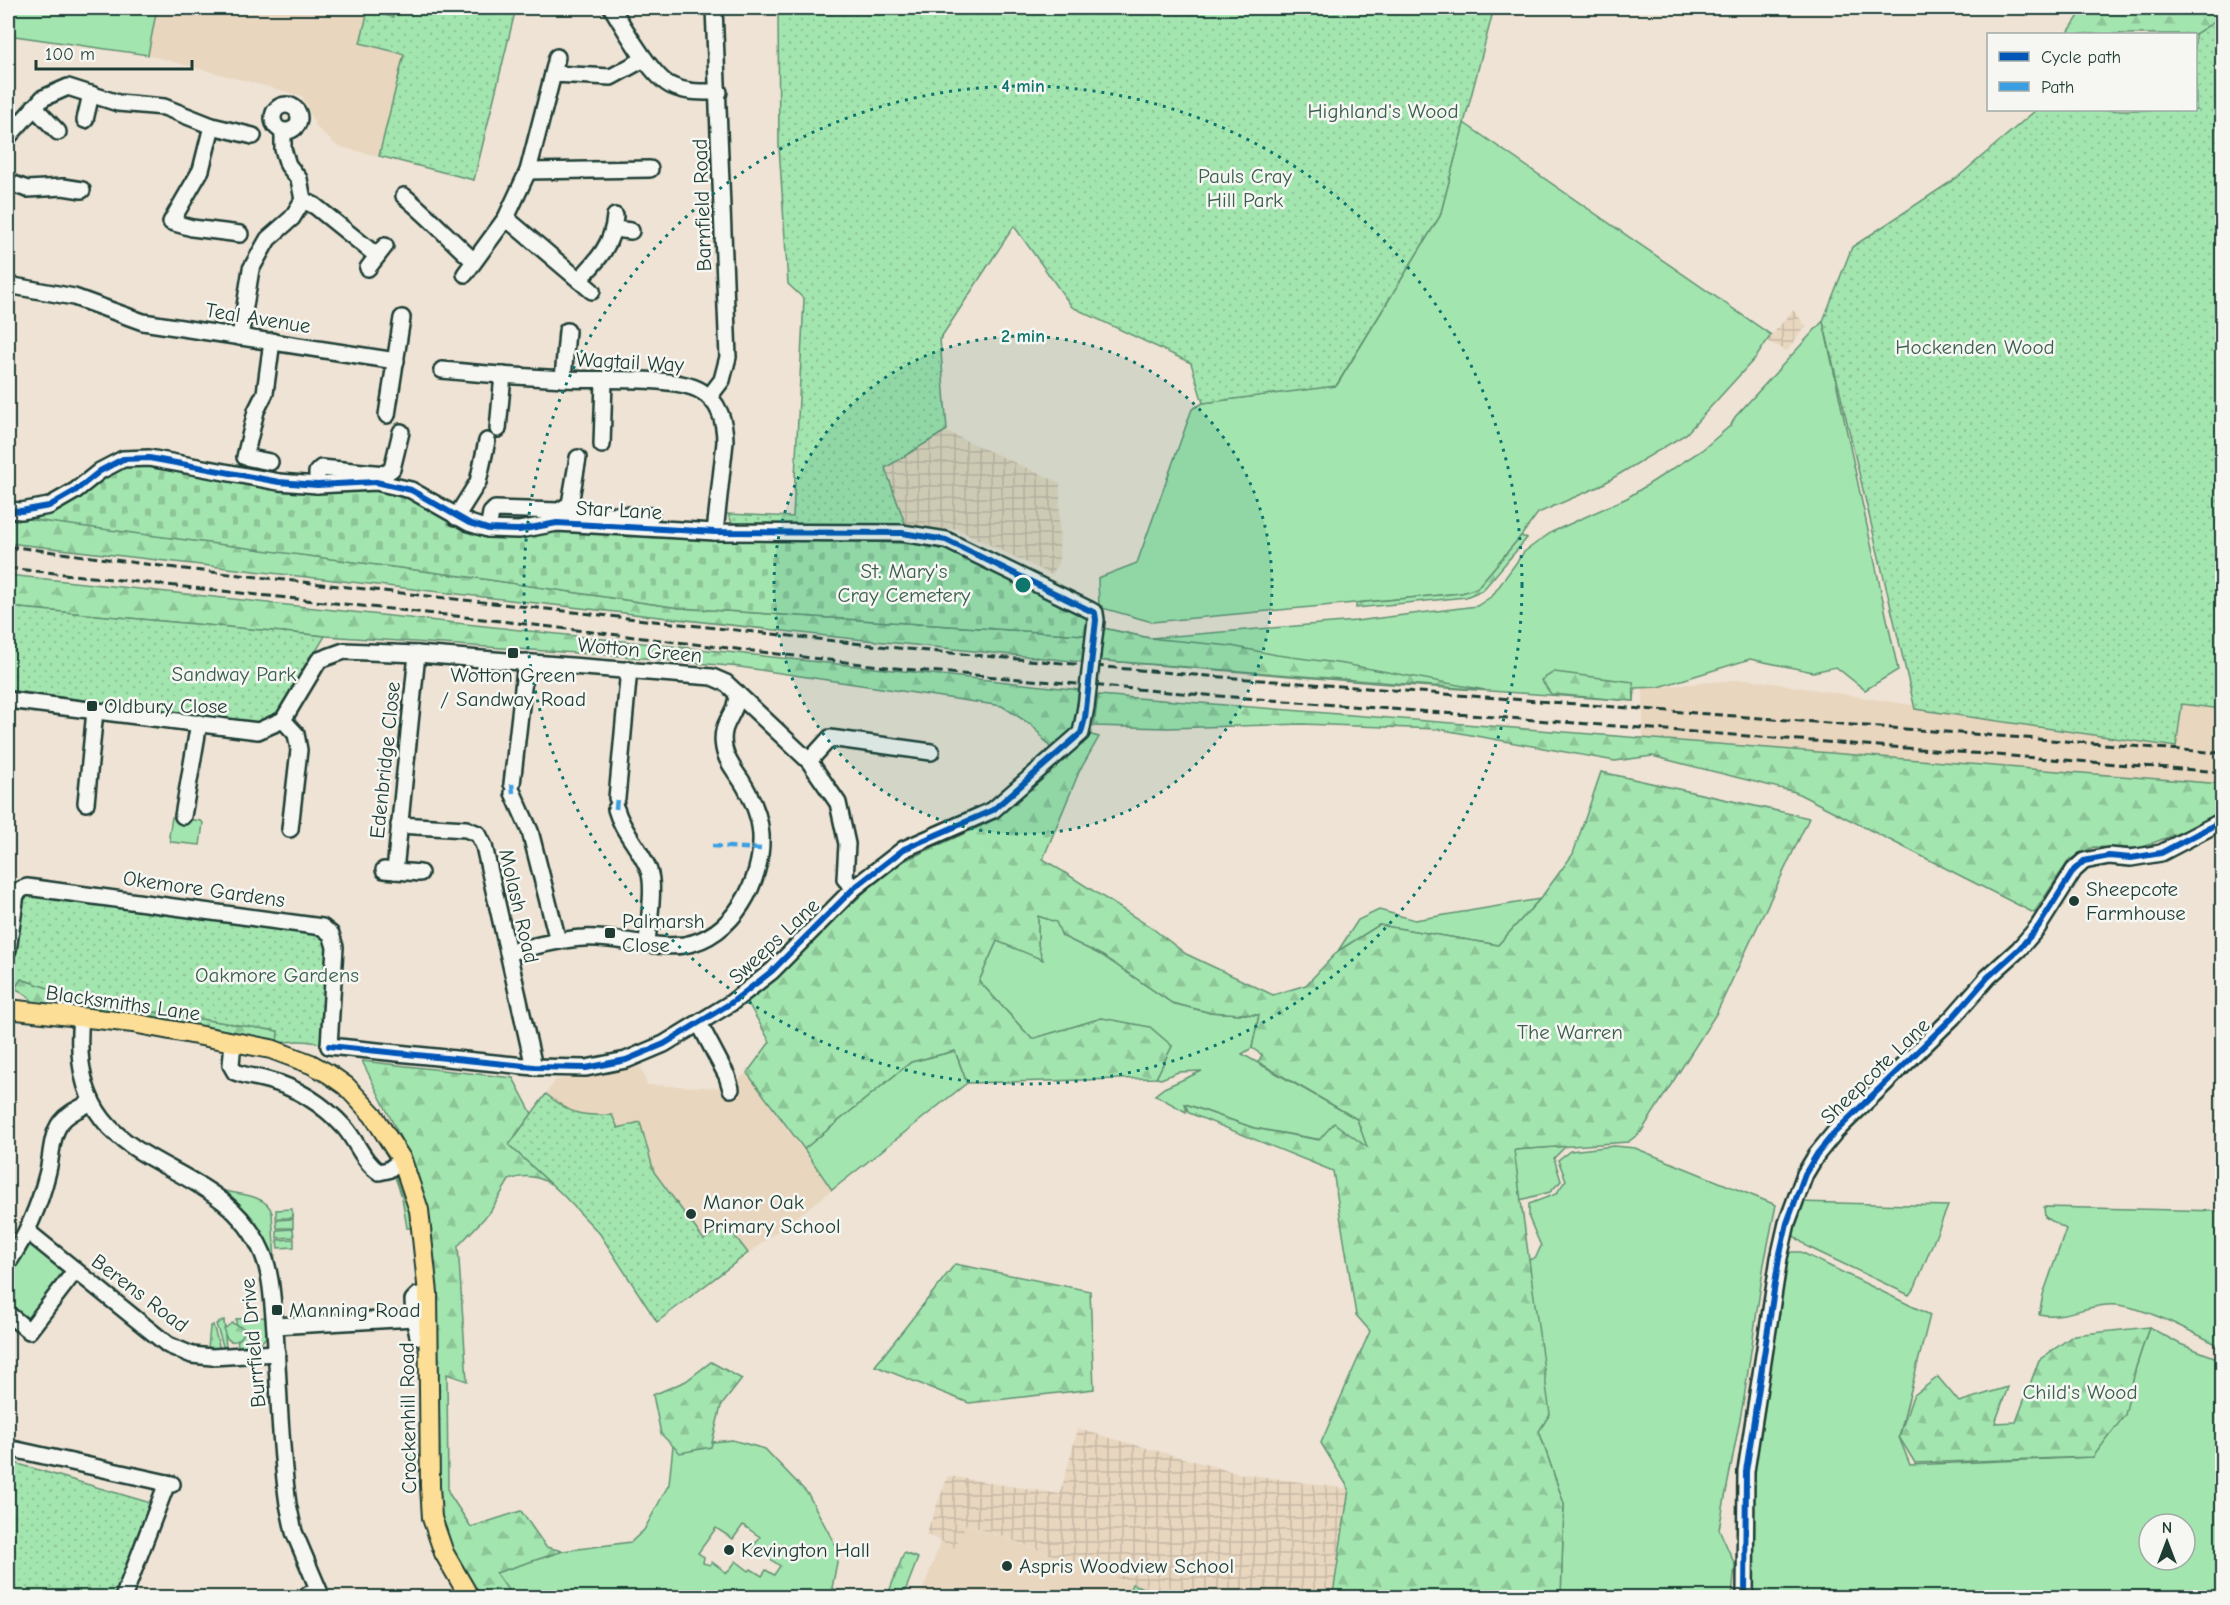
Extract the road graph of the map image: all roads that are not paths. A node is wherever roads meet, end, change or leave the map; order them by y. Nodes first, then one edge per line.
1 (612, 8) edge
2 (714, 8) edge
3 (557, 57) dead end
4 (644, 58) junction
5 (553, 74) junction
6 (719, 92) junction
7 (90, 94) junction
8 (34, 107) junction
9 (85, 120) dead end
10 (212, 126) junction
11 (283, 131) dead end
12 (58, 132) dead end
13 (8, 136) edge
14 (253, 136) dead end
15 (644, 164) dead end
16 (528, 171) junction
17 (8, 182) edge
18 (82, 190) dead end
19 (404, 196) dead end
20 (303, 200) junction
21 (506, 218) junction
22 (631, 231) dead end
23 (240, 234) dead end
24 (376, 257) dead end
25 (579, 280) junction
26 (8, 285) edge
27 (592, 291) dead end
28 (402, 318) dead end
29 (567, 332) dead end
30 (240, 337) junction
31 (272, 341) junction
32 (396, 361) junction
33 (441, 370) dead end
34 (503, 375) junction
35 (563, 379) junction
36 (604, 380) junction
37 (709, 397) junction
38 (387, 415) dead end
39 (498, 429) dead end
40 (401, 432) dead end
41 (487, 441) dead end
42 (602, 445) dead end
43 (578, 458) dead end
44 (270, 462) dead end
45 (317, 485) junction
46 (565, 509) junction
47 (8, 510) edge
48 (651, 516) dead end
49 (456, 517) junction
50 (488, 528) junction
51 (716, 532) junction
52 (1095, 613) joint
53 (417, 654) junction
54 (526, 662) junction
55 (629, 669) junction
56 (737, 693) junction
57 (8, 700) edge
58 (95, 711) junction
59 (282, 720) junction
60 (199, 723) junction
61 (931, 752) dead end
62 (809, 761) junction
63 (86, 803) dead end
64 (183, 816) dead end
65 (2223, 820) edge
66 (399, 825) junction
67 (290, 830) dead end
68 (420, 873) dead end
69 (854, 888) junction
70 (558, 941) junction
71 (646, 943) junction
72 (8, 950) edge
73 (508, 952) junction
74 (8, 1009) edge
75 (81, 1018) junction
76 (699, 1023) junction
77 (233, 1042) junction
78 (328, 1046) junction
79 (311, 1064) junction
80 (534, 1067) junction
81 (731, 1089) dead end
82 (92, 1102) junction
83 (402, 1161) junction
84 (27, 1231) junction
85 (8, 1263) edge
86 (75, 1271) junction
87 (428, 1293) junction
88 (8, 1314) edge
89 (414, 1318) junction
90 (275, 1326) junction
91 (429, 1339) junction
92 (277, 1353) junction
93 (8, 1448) edge
94 (320, 1594) edge
95 (123, 1598) edge
96 (303, 1598) edge
97 (470, 1598) edge
98 (1745, 1598) edge

1 - 4 street
2 - 6 street, Barnfield Road
3 - 5 street
4 - 5 street
4 - 6 street
5 - 16 street
6 - 37 street, Barnfield Road
7 - 8 street
7 - 9 street
7 - 10 street
8 - 12 street
8 - 13 street
10 - 14 street
10 - 23 street
11 - 20 street
15 - 16 street
16 - 21 street
17 - 18 street
19 - 21 street
20 - 24 street
20 - 30 street
21 - 25 street
22 - 25 street
25 - 27 street
26 - 30 street, Teal Avenue
28 - 32 street
29 - 35 street
30 - 31 street, Teal Avenue
31 - 32 street, Teal Avenue
31 - 44 street
32 - 38 street
33 - 34 street, Wagtail Way
34 - 35 street, Wagtail Way
34 - 39 street
35 - 36 street, Wagtail Way
36 - 37 street, Wagtail Way
36 - 42 street
37 - 51 street
40 - 45 street
41 - 49 street
43 - 46 street, Star Lane
45 - 47 street, Star Lane
45 - 49 street, Star Lane
46 - 48 street, Star Lane
46 - 50 street, Star Lane
49 - 50 street, Star Lane
50 - 51 street, Star Lane
51 - 52 street, Star Lane
52 - 69 street, Sweeps Lane, bridge
53 - 54 street, Wotton Green
53 - 59 street, Wotton Green
53 - 66 street, Edenbridge Close
54 - 55 street, Wotton Green
54 - 70 street
55 - 56 street, Wotton Green
55 - 71 street
56 - 62 street, Wotton Green
56 - 71 street
57 - 58 street
58 - 60 street
58 - 63 street
59 - 60 street
59 - 67 street
60 - 64 street
61 - 62 street
62 - 69 street, Wotton Green
65 - 98 street, Sheepcote Lane
66 - 68 street, Edenbridge Close
66 - 73 street, Molash Road
69 - 76 street, Sweeps Lane
70 - 71 street
70 - 73 street
72 - 78 street, Okemore Gardens
73 - 80 street, Molash Road
74 - 75 main road, Blacksmiths Lane
75 - 77 main road, Blacksmiths Lane
75 - 82 street, Burrfield Drive
76 - 80 street, Sweeps Lane
76 - 81 street
77 - 79 main road, Crockenhill Road
77 - 83 street
78 - 79 street
78 - 80 street, Sweeps Lane
79 - 83 main road, Crockenhill Road
82 - 84 street
82 - 90 street, Burrfield Drive
83 - 87 main road, Crockenhill Road
84 - 85 street
84 - 86 street, Berens Road
86 - 88 street
86 - 92 street, Berens Road
87 - 89 street
87 - 91 main road, Crockenhill Road
89 - 90 street
89 - 91 street
90 - 92 street, Burrfield Drive
91 - 97 main road, Crockenhill Road
92 - 94 street, Burrfield Drive
93 - 95 street
94 - 96 street

